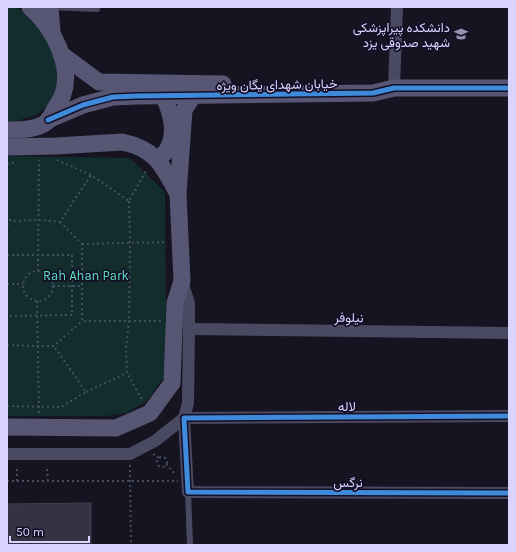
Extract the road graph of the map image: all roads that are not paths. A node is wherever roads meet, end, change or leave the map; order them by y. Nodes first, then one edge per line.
1 (30, 7) edge
2 (57, 7) edge
3 (397, 7) edge
4 (97, 9) dead end
5 (52, 32) junction
6 (61, 54) junction
7 (394, 88) junction
8 (509, 88) edge
9 (163, 96) junction
10 (193, 96) junction
11 (48, 120) junction
12 (7, 130) edge
13 (7, 147) edge
14 (156, 157) junction
15 (178, 194) junction
16 (182, 325) junction
17 (509, 333) edge
18 (509, 416) edge
19 (184, 418) junction
20 (7, 427) edge
21 (7, 454) edge
22 (188, 492) junction
23 (509, 493) edge
24 (190, 545) edge

1 - 5 main road
2 - 4 lane
2 - 5 main road
3 - 7 street
5 - 6 main road
6 - 7 main road, خیابان شهدای یگان ویژه
6 - 11 main road
7 - 8 main road, خیابان شهدای یگان ویژه
7 - 10 main road, خیابان شهدای یگان ویژه
9 - 10 main road, خیابان شهدای یگان ویژه
9 - 11 main road, خیابان شهدای یگان ویژه
9 - 14 main road
10 - 15 main road
11 - 12 main road, خیابان شهدای یگان ویژه
13 - 14 main road
14 - 15 main road
15 - 16 main road
16 - 17 street, نیلوفر
16 - 19 street
16 - 20 main road
18 - 19 street, لاله
19 - 21 street
19 - 22 street
22 - 23 street, نرگس
22 - 24 lane

